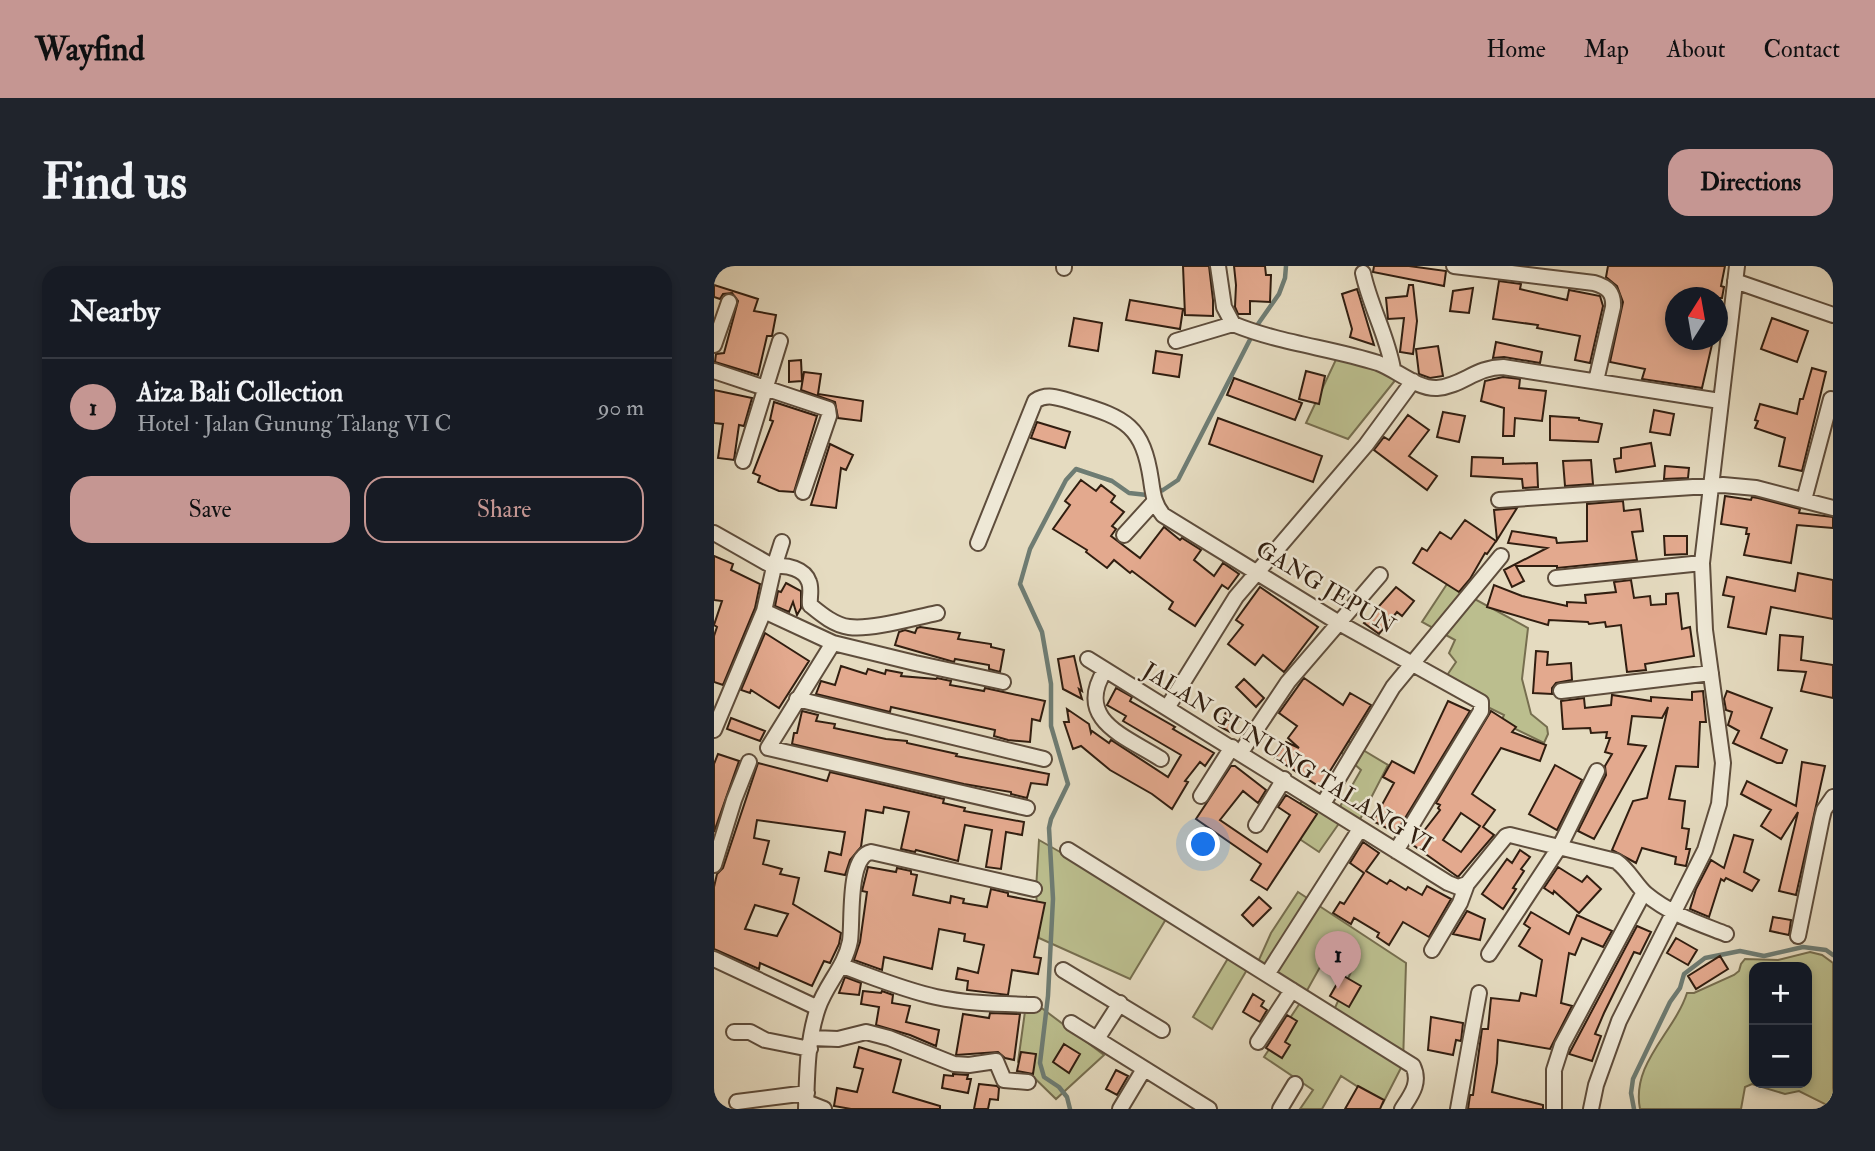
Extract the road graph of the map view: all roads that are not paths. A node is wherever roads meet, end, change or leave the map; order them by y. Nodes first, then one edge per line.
1 (1218, 266) edge
2 (1454, 266) edge
3 (1363, 273) dead end
4 (1736, 273) edge
5 (729, 302) dead end
6 (1833, 316) edge
7 (1237, 325) junction
8 (780, 341) dead end
9 (1176, 341) dead end
10 (714, 345) edge
11 (1393, 369) junction
12 (714, 371) edge
13 (1596, 380) junction
14 (1413, 381) junction
15 (765, 388) junction
16 (1831, 399) dead end
17 (1720, 401) junction
18 (743, 461) dead end
19 (1710, 485) junction
20 (803, 492) dead end
21 (1499, 500) dead end
22 (1804, 500) junction
23 (1154, 501) junction
24 (1833, 508) edge
25 (714, 533) edge
26 (1124, 535) dead end
27 (782, 542) dead end
28 (978, 543) dead end
29 (1500, 556) dead end
30 (1702, 563) junction
31 (774, 567) junction
32 (1259, 573) junction
33 (1380, 575) dead end
34 (1556, 578) dead end
35 (764, 611) junction
36 (937, 613) dead end
37 (1339, 624) junction
38 (834, 643) junction
39 (1088, 659) dead end
40 (1410, 664) junction
41 (1105, 670) junction
42 (1711, 673) junction
43 (1003, 682) dead end
44 (1561, 691) dead end
45 (797, 699) junction
46 (1167, 708) junction
47 (714, 730) edge
48 (1237, 750) junction
49 (1044, 759) dead end
50 (1161, 759) dead end
51 (750, 762) dead end
52 (1597, 771) dead end
53 (1284, 779) junction
54 (1201, 796) dead end
55 (1833, 797) edge
56 (1322, 804) junction
57 (1027, 808) dead end
58 (1256, 825) dead end
59 (1360, 829) junction
60 (1560, 846) junction
61 (1068, 850) dead end
62 (1396, 851) junction
63 (714, 865) edge
64 (1467, 884) junction
65 (1034, 889) dead end
66 (1644, 892) junction
67 (1673, 914) junction
68 (1727, 934) dead end
69 (1798, 936) dead end
70 (1432, 950) dead end
71 (1489, 954) dead end
72 (714, 959) edge
73 (842, 966) junction
74 (1063, 970) dead end
75 (1268, 974) junction
76 (1292, 990) junction
77 (1479, 993) dead end
78 (1119, 1003) junction
79 (1034, 1005) dead end
80 (818, 1008) junction
81 (1071, 1023) dead end
82 (1162, 1030) dead end
83 (734, 1032) dead end
84 (1097, 1039) junction
85 (1258, 1042) dead end
86 (811, 1043) junction
87 (1144, 1069) junction
88 (1028, 1082) dead end
89 (1295, 1084) dead end
90 (806, 1101) edge
91 (737, 1102) dead end
92 (1193, 1105) edge
93 (824, 1109) edge
94 (1120, 1109) edge
95 (1209, 1109) edge
96 (1280, 1109) edge
97 (1402, 1109) edge
98 (1458, 1109) edge
99 (1554, 1109) edge
100 (1591, 1109) edge

1 - 7 street
2 - 13 street
3 - 11 street
4 - 6 street
4 - 17 street
5 - 10 street
7 - 9 street
7 - 11 street
8 - 15 street
11 - 14 street
12 - 15 street
13 - 14 street
13 - 17 street
14 - 32 street
15 - 18 street
15 - 20 street
16 - 22 street
17 - 19 street
19 - 21 street
19 - 22 street
19 - 30 street
22 - 24 street
23 - 26 street
23 - 28 street
23 - 32 street, GANG JEPUN
25 - 31 street
27 - 31 street
29 - 40 street
30 - 34 street
30 - 42 street
31 - 35 street
31 - 36 street
32 - 37 street, GANG JEPUN
32 - 46 street
33 - 37 street
35 - 38 street
35 - 47 street
37 - 40 street, GANG JEPUN
37 - 48 street
38 - 43 street
38 - 45 street
39 - 41 street, JALAN GUNUNG TALANG VI
40 - 56 street
40 - 62 street, GANG JEPUN
41 - 46 street, JALAN GUNUNG TALANG VI
41 - 50 street
42 - 44 street
42 - 67 street
45 - 49 street
45 - 57 street
46 - 48 street, JALAN GUNUNG TALANG VI
48 - 53 street, JALAN GUNUNG TALANG VI
48 - 54 street
51 - 63 street
52 - 60 street
53 - 56 street, JALAN GUNUNG TALANG VI
53 - 58 street
55 - 69 street
56 - 59 street, JALAN GUNUNG TALANG VI
59 - 62 street, JALAN GUNUNG TALANG VI
59 - 75 street
60 - 64 street
60 - 66 street
60 - 71 street
61 - 75 street
62 - 64 street, JALAN GUNUNG TALANG VI
64 - 70 street
65 - 73 street
66 - 67 street
66 - 99 street
67 - 68 street
67 - 100 street
72 - 80 street
73 - 79 street
73 - 80 street
74 - 78 street
75 - 76 street
76 - 85 street
76 - 97 street
77 - 98 street
78 - 82 street
78 - 84 street
80 - 86 street
81 - 84 street
83 - 86 street
84 - 87 street
86 - 88 street
86 - 90 street
87 - 92 street
87 - 94 street
89 - 96 street
90 - 91 street
90 - 93 street
92 - 95 street

